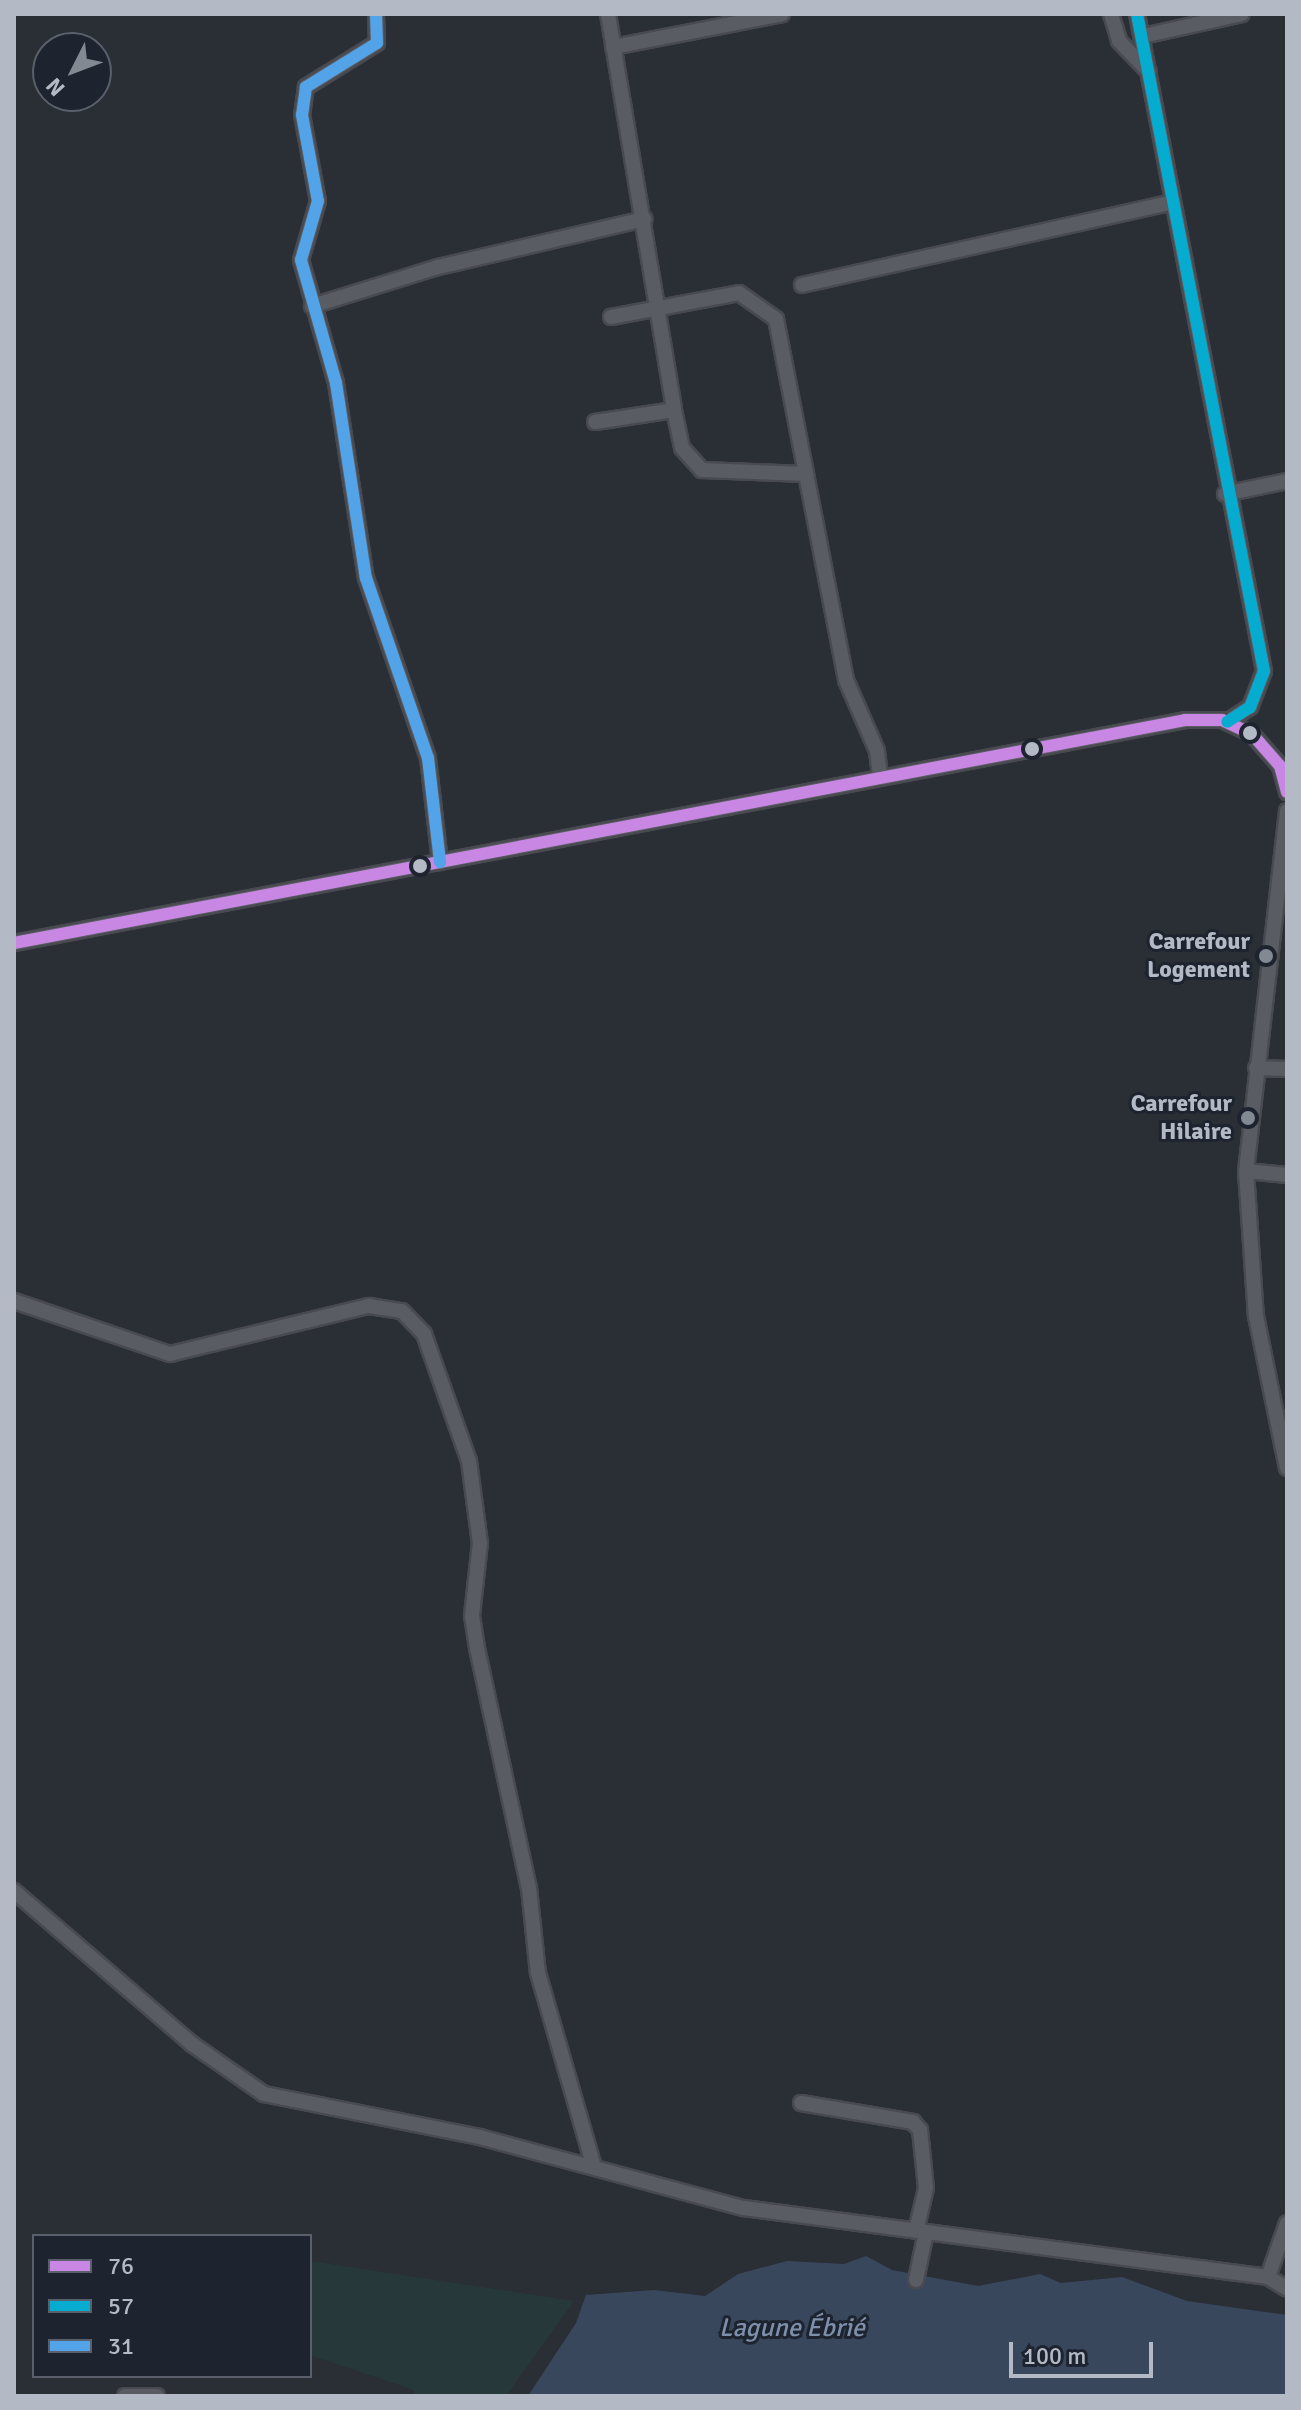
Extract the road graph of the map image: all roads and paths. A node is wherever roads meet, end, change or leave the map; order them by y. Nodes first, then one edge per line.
1 (376, 14) edge
2 (608, 14) edge
3 (782, 14) edge
4 (1111, 14) edge
5 (1137, 14) edge
6 (1234, 15) edge
7 (1143, 36) junction
8 (613, 47) junction
9 (1149, 72) junction
10 (1173, 202) junction
11 (644, 219) junction
12 (802, 285) dead end
13 (661, 305) junction
14 (312, 306) junction
15 (611, 317) dead end
16 (674, 410) junction
17 (595, 422) dead end
18 (806, 474) junction
19 (1287, 481) edge
20 (1225, 494) junction
21 (1227, 722) junction
22 (880, 775) junction
23 (1287, 790) edge
24 (1287, 811) edge
25 (440, 862) junction
26 (14, 943) edge
27 (1271, 952) junction
28 (1287, 953) edge
29 (1256, 1068) junction
30 (1287, 1069) edge
31 (1246, 1171) junction
32 (1287, 1175) edge
33 (14, 1301) edge
34 (1287, 1468) edge
35 (14, 1891) edge
36 (801, 2103) dead end
37 (593, 2164) junction
38 (1287, 2223) edge
39 (921, 2232) junction
40 (1268, 2277) junction
41 (916, 2280) dead end
42 (1287, 2289) edge
43 (125, 2396) edge
44 (157, 2396) edge

1 - 14 street
2 - 8 street
3 - 8 street
4 - 9 street
5 - 7 street
6 - 7 street
7 - 9 street
8 - 11 street
9 - 10 street
10 - 12 street
10 - 20 street
11 - 13 street
11 - 14 street
13 - 15 street
13 - 16 street
13 - 18 street
14 - 25 street
16 - 17 street
16 - 18 street
18 - 22 street
19 - 20 street
20 - 21 street
21 - 22 street
21 - 23 street
22 - 25 street
24 - 27 street
25 - 26 street
27 - 28 street
27 - 29 street
29 - 30 street
29 - 31 street
31 - 32 street
31 - 34 street
33 - 37 street
35 - 37 street
36 - 39 street
37 - 39 street
38 - 40 street
39 - 40 street
39 - 41 street
40 - 42 street
43 - 44 street

